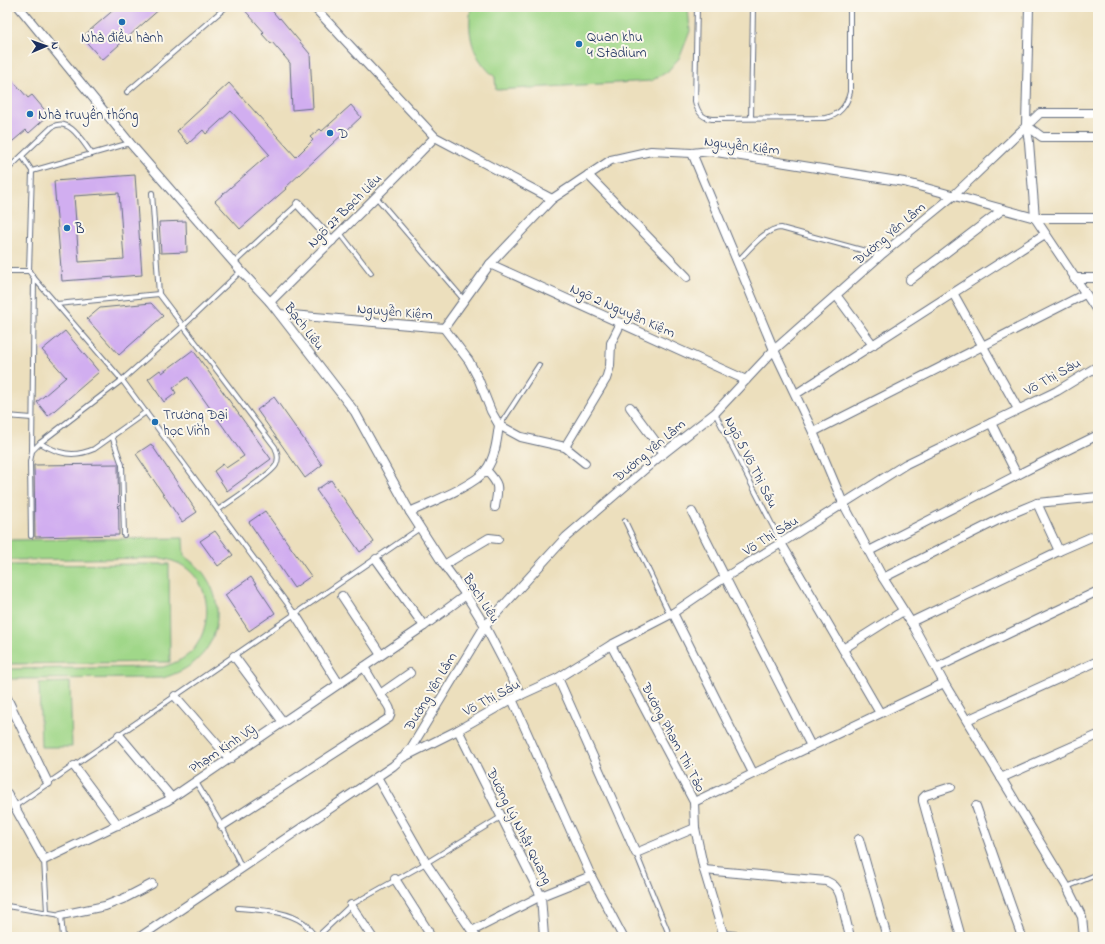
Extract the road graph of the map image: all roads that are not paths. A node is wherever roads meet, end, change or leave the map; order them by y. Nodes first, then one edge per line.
1 (19, 7) edge
2 (226, 7) edge
3 (314, 7) edge
4 (697, 7) edge
5 (753, 7) edge
6 (850, 7) edge
7 (1029, 7) edge
8 (127, 92) dead end
9 (1098, 113) edge
10 (751, 118) junction
11 (1026, 125) junction
12 (435, 137) junction
13 (1098, 137) edge
14 (130, 143) junction
15 (692, 153) junction
16 (92, 154) junction
17 (22, 156) junction
18 (7, 170) edge
19 (32, 172) junction
20 (588, 175) junction
21 (152, 193) dead end
22 (953, 196) junction
23 (376, 198) junction
24 (552, 199) junction
25 (298, 204) joint
26 (1002, 210) junction
27 (1035, 218) junction
28 (1098, 218) edge
29 (340, 232) junction
30 (1045, 234) junction
31 (332, 241) junction
32 (881, 255) junction
33 (737, 262) junction
34 (234, 263) junction
35 (490, 264) junction
36 (7, 271) edge
37 (29, 271) junction
38 (241, 271) junction
39 (371, 273) dead end
40 (687, 277) dead end
41 (34, 278) junction
42 (1074, 278) junction
43 (1098, 278) edge
44 (910, 280) dead end
45 (953, 293) junction
46 (159, 294) junction
47 (1085, 294) junction
48 (836, 295) junction
49 (464, 300) junction
50 (270, 302) junction
51 (57, 304) junction
52 (1098, 312) edge
53 (280, 314) junction
54 (621, 323) junction
55 (182, 327) junction
56 (444, 328) junction
57 (873, 345) junction
58 (983, 346) junction
59 (774, 350) junction
60 (539, 365) dead end
61 (1098, 366) edge
62 (122, 380) junction
63 (746, 380) junction
64 (796, 394) junction
65 (630, 407) dead end
66 (1018, 409) junction
67 (146, 412) junction
68 (715, 413) junction
69 (7, 416) edge
70 (32, 418) junction
71 (991, 423) junction
72 (499, 425) junction
73 (813, 432) junction
74 (1098, 435) edge
75 (112, 436) junction
76 (40, 443) junction
77 (565, 447) junction
78 (32, 451) junction
79 (664, 453) junction
80 (585, 463) dead end
81 (486, 470) junction
82 (1017, 475) junction
83 (1098, 497) edge
84 (1037, 503) junction
85 (843, 504) junction
86 (495, 507) dead end
87 (218, 510) junction
88 (410, 512) junction
89 (692, 512) dead end
90 (625, 521) dead end
91 (421, 528) junction
92 (1098, 534) edge
93 (124, 535) dead end
94 (31, 536) dead end
95 (498, 539) dead end
96 (781, 543) junction
97 (869, 551) junction
98 (1059, 551) junction
99 (376, 558) junction
100 (444, 564) junction
101 (724, 578) junction
102 (883, 578) junction
103 (1098, 591) edge
104 (466, 595) junction
105 (342, 596) dead end
106 (903, 610) junction
107 (295, 614) junction
108 (671, 614) junction
109 (911, 622) junction
110 (424, 626) junction
111 (485, 626) junction
112 (611, 645) junction
113 (843, 649) junction
114 (381, 655) junction
115 (234, 656) junction
116 (1098, 661) edge
117 (364, 667) junction
118 (936, 668) junction
119 (410, 673) dead end
120 (558, 678) junction
121 (944, 683) junction
122 (339, 684) junction
123 (380, 694) junction
124 (522, 695) junction
125 (175, 696) junction
126 (7, 698) edge
127 (512, 699) junction
128 (880, 713) junction
129 (967, 720) junction
130 (283, 722) junction
131 (458, 730) junction
132 (119, 735) junction
133 (1098, 736) edge
134 (811, 746) junction
135 (402, 758) junction
136 (230, 759) junction
137 (74, 766) junction
138 (753, 773) junction
139 (377, 777) junction
140 (1001, 778) junction
141 (196, 782) junction
142 (48, 784) junction
143 (951, 787) dead end
144 (7, 792) edge
145 (172, 798) junction
146 (694, 802) junction
147 (14, 806) junction
148 (976, 806) dead end
149 (501, 817) junction
150 (118, 825) junction
151 (222, 826) junction
152 (696, 828) junction
153 (859, 839) dead end
154 (636, 853) junction
155 (44, 860) junction
156 (426, 863) junction
157 (242, 868) junction
158 (704, 870) junction
159 (1098, 874) edge
160 (591, 876) junction
161 (395, 879) junction
162 (152, 884) dead end
163 (1067, 887) junction
164 (541, 896) junction
165 (351, 905) junction
166 (7, 906) edge
167 (238, 908) dead end
168 (47, 912) junction
169 (61, 915) junction
170 (474, 934) edge
171 (724, 936) edge
172 (63, 937) edge
173 (140, 937) edge
174 (317, 937) edge
175 (372, 937) edge
176 (430, 937) edge
177 (544, 937) edge
178 (623, 937) edge
179 (670, 937) edge
180 (746, 937) edge
181 (850, 937) edge
182 (887, 937) edge
183 (961, 937) edge
184 (1022, 937) edge
185 (1084, 937) edge

1 - 14 street, Bạch Liêu
2 - 8 lane
3 - 12 street
4 - 10 lane
5 - 10 lane
6 - 10 lane
7 - 11 street
9 - 11 street, Đường Yên Lâm
11 - 13 street
11 - 22 street, Đường Yên Lâm
11 - 27 street
12 - 23 street, Ngõ 27 Bạch Liêu
12 - 24 street
14 - 16 lane
14 - 34 street, Bạch Liêu
15 - 20 street, Nguyễn Kiệm
15 - 22 street, Nguyễn Kiệm
15 - 33 street
16 - 17 lane
16 - 19 lane
17 - 18 lane
17 - 19 lane
19 - 37 lane
20 - 24 street, Nguyễn Kiệm
20 - 40 street
21 - 46 lane
22 - 26 street, Nguyễn Kiệm
22 - 32 street, Đường Yên Lâm
23 - 29 street, Ngõ 27 Bạch Liêu
23 - 49 lane
24 - 35 street, Nguyễn Kiệm
25 - 31 street
25 - 34 lane
26 - 27 street, Nguyễn Kiệm
26 - 44 street
27 - 28 street, Nguyễn Kiệm
27 - 30 street
29 - 31 street, Ngõ 27 Bạch Liêu
29 - 39 lane
30 - 42 street
30 - 45 street
31 - 50 street, Ngõ 27 Bạch Liêu
32 - 33 lane
32 - 48 street, Đường Yên Lâm
33 - 59 street
34 - 38 street, Bạch Liêu
35 - 49 street, Nguyễn Kiệm
35 - 54 street, Ngõ 2 Nguyễn Kiệm
36 - 37 lane
37 - 41 lane
38 - 50 street, Bạch Liêu
38 - 55 lane
41 - 51 lane
41 - 70 lane
42 - 43 street
42 - 47 street
45 - 57 street
45 - 58 street
46 - 51 lane
46 - 55 lane
47 - 52 street
47 - 58 street
48 - 57 street
48 - 59 street, Đường Yên Lâm
49 - 56 street, Nguyễn Kiệm
50 - 53 street, Bạch Liêu
51 - 62 lane
53 - 56 street, Nguyễn Kiệm
53 - 88 street, Bạch Liêu
54 - 63 street, Ngõ 2 Nguyễn Kiệm
54 - 77 street
55 - 62 lane
55 - 87 lane
56 - 72 street
57 - 64 street
58 - 66 street
58 - 73 street
59 - 63 street, Đường Yên Lâm
59 - 64 street
60 - 72 lane
61 - 66 street, Võ Thị Sáu
62 - 67 lane
62 - 76 lane
63 - 68 street, Đường Yên Lâm
64 - 73 street
65 - 79 street
66 - 71 street, Võ Thị Sáu
67 - 75 lane
67 - 87 lane
68 - 79 street, Đường Yên Lâm
68 - 96 lane, Ngõ 5 Võ Thị Sáu
69 - 70 lane
70 - 78 lane
71 - 82 street
71 - 85 street, Võ Thị Sáu
72 - 77 street
72 - 81 street
73 - 85 street
74 - 82 street
75 - 76 lane
75 - 93 lane
76 - 78 lane
77 - 80 street
78 - 94 lane
79 - 111 street, Đường Yên Lâm
81 - 86 street
81 - 88 street
82 - 97 street
83 - 84 street
84 - 98 street
84 - 102 street
85 - 96 street, Võ Thị Sáu
85 - 97 street
87 - 107 lane
88 - 91 street, Bạch Liêu
89 - 101 street
90 - 108 lane
91 - 99 lane
91 - 100 street, Bạch Liêu
92 - 98 street
95 - 100 street
96 - 101 street, Võ Thị Sáu
96 - 113 street
97 - 102 street
98 - 109 street
99 - 107 lane
99 - 110 street
100 - 104 street, Bạch Liêu
101 - 108 street, Võ Thị Sáu
101 - 134 street
102 - 106 street
103 - 118 street
104 - 110 street, Phạm Kinh Vỹ
104 - 111 street, Bạch Liêu
105 - 114 street
106 - 109 street
106 - 113 street
107 - 115 lane
107 - 122 street
108 - 112 street, Võ Thị Sáu
108 - 138 street
109 - 118 street
110 - 114 street, Phạm Kinh Vỹ
111 - 124 street, Bạch Liêu
111 - 135 street, Đường Yên Lâm
112 - 120 street, Võ Thị Sáu
112 - 146 street, Đường Pham Thi Tảo
113 - 128 street
114 - 117 street, Phạm Kinh Vỹ
115 - 125 lane
115 - 130 street
116 - 129 street
117 - 122 street, Phạm Kinh Vỹ
117 - 123 street
118 - 121 street
119 - 123 street
120 - 124 street, Võ Thị Sáu
120 - 154 street
121 - 128 street
121 - 129 street
122 - 130 street, Phạm Kinh Vỹ
123 - 151 street
124 - 127 street, Võ Thị Sáu
125 - 132 lane
125 - 136 street
126 - 142 street
127 - 131 street, Võ Thị Sáu
127 - 160 street
128 - 134 street
129 - 140 street
130 - 136 street, Phạm Kinh Vỹ
131 - 135 street, Võ Thị Sáu
131 - 149 street, Đường Lý Nhật Quang
132 - 137 lane
132 - 145 street
133 - 140 street
134 - 138 street
135 - 139 street
136 - 141 street, Phạm Kinh Vỹ
137 - 142 lane
137 - 150 street
138 - 146 street
139 - 156 street
139 - 157 street
140 - 163 street
141 - 145 street, Phạm Kinh Vỹ
141 - 151 lane
142 - 147 lane
143 - 183 street
144 - 147 street
145 - 150 street, Phạm Kinh Vỹ
146 - 152 street, Đường Pham Thi Tảo
147 - 155 street
148 - 184 street
149 - 156 lane
149 - 164 street, Đường Lý Nhật Quang
150 - 155 street, Phạm Kinh Vỹ
151 - 157 lane
152 - 154 street
152 - 158 street, Đường Pham Thi Tảo
153 - 182 street
154 - 179 lane
155 - 168 lane
156 - 161 lane
156 - 170 street
157 - 173 street
158 - 171 street, Đường Pham Thi Tảo
158 - 181 street
159 - 163 lane
160 - 164 street
160 - 178 street
161 - 165 lane
161 - 176 street
162 - 169 street
163 - 185 street
164 - 170 street
164 - 177 street, Đường Lý Nhật Quang
165 - 174 lane
165 - 175 street
166 - 168 lane
167 - 174 lane
168 - 169 lane
169 - 172 lane
171 - 180 street

